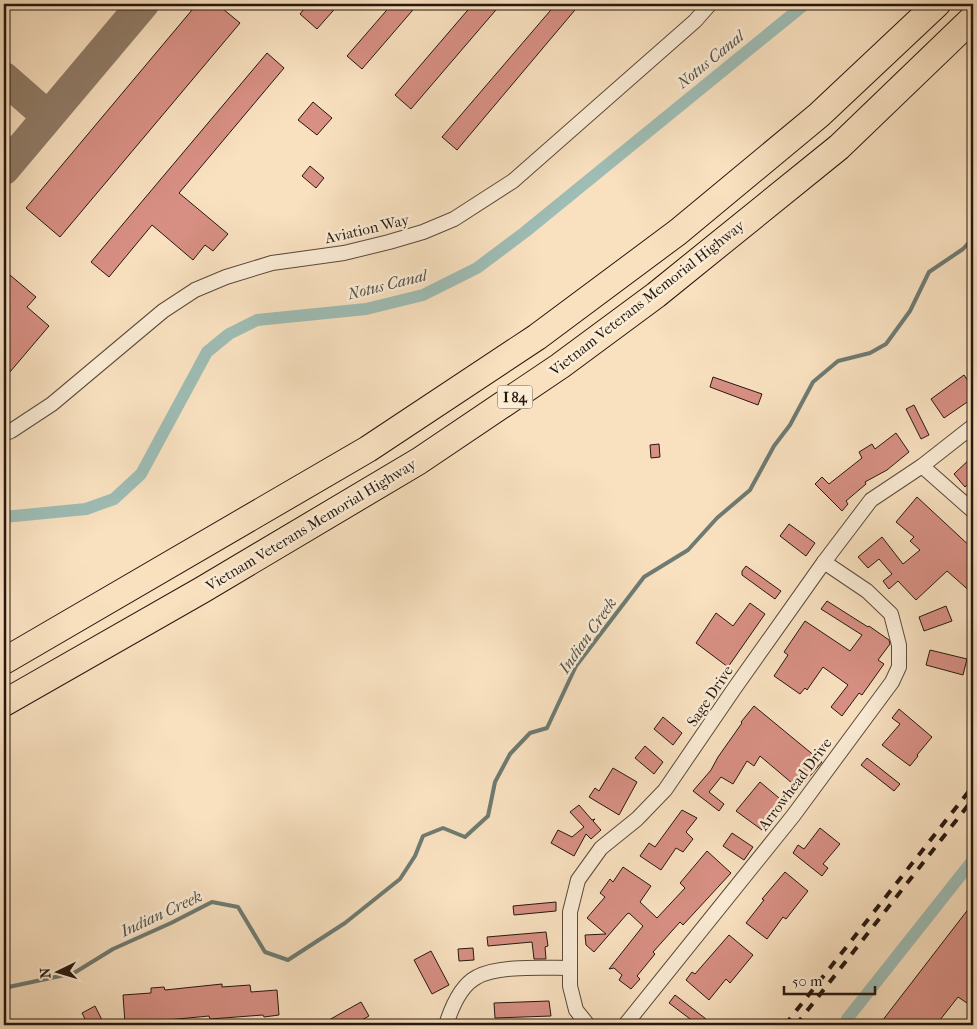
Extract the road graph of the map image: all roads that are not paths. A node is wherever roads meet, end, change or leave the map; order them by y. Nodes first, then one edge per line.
1 (710, 4) edge
2 (937, 4) edge
3 (973, 18) edge
4 (973, 426) edge
5 (4, 434) edge
6 (922, 466) junction
7 (973, 511) edge
8 (824, 562) junction
9 (4, 661) edge
10 (4, 703) edge
11 (570, 968) junction
12 (446, 1025) edge
13 (588, 1025) edge
14 (625, 1025) edge

1 - 5 street, Aviation Way
2 - 9 highway, I 84
3 - 10 highway, Vietnam Veterans Memorial Highway / I 84
4 - 6 street, Sage Drive
6 - 7 street
6 - 8 street, Sage Drive
8 - 11 street, Sage Drive
8 - 14 street, Arrowhead Drive
11 - 12 street
11 - 13 street, Sage Drive

